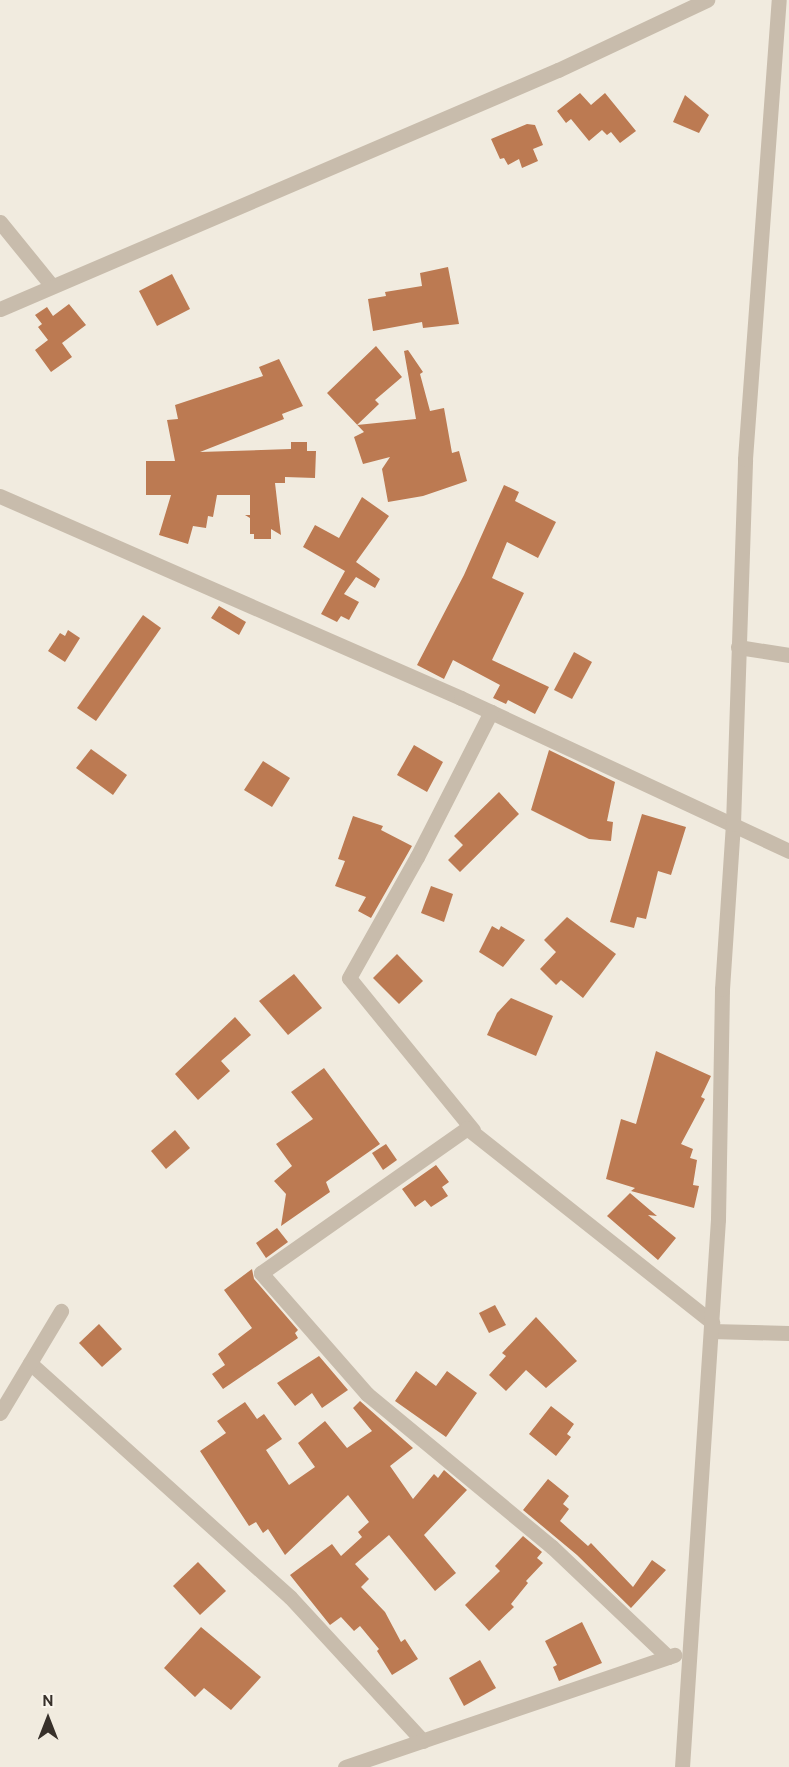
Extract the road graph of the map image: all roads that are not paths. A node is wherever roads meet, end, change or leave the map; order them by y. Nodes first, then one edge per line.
1 (707, 0) edge
2 (779, 0) edge
3 (0, 222) edge
4 (51, 286) junction
5 (0, 309) edge
6 (0, 496) edge
7 (738, 647) junction
8 (789, 655) edge
9 (491, 712) junction
10 (733, 824) junction
11 (789, 851) edge
12 (473, 1130) junction
13 (61, 1311) dead end
14 (712, 1327) junction
15 (789, 1333) edge
16 (30, 1363) junction
17 (0, 1413) edge
18 (689, 1649) junction
19 (668, 1657) junction
20 (423, 1741) junction
21 (345, 1767) edge
22 (682, 1767) edge

1 - 4 street
2 - 7 street
3 - 4 street
4 - 5 street
6 - 9 street
7 - 8 street
7 - 10 street
9 - 10 street
9 - 12 street
10 - 11 street
10 - 14 street
12 - 14 street
12 - 19 street
13 - 16 street
14 - 15 street
14 - 18 street
16 - 17 street
16 - 20 street
18 - 19 street
18 - 22 street
19 - 20 street
20 - 21 street

